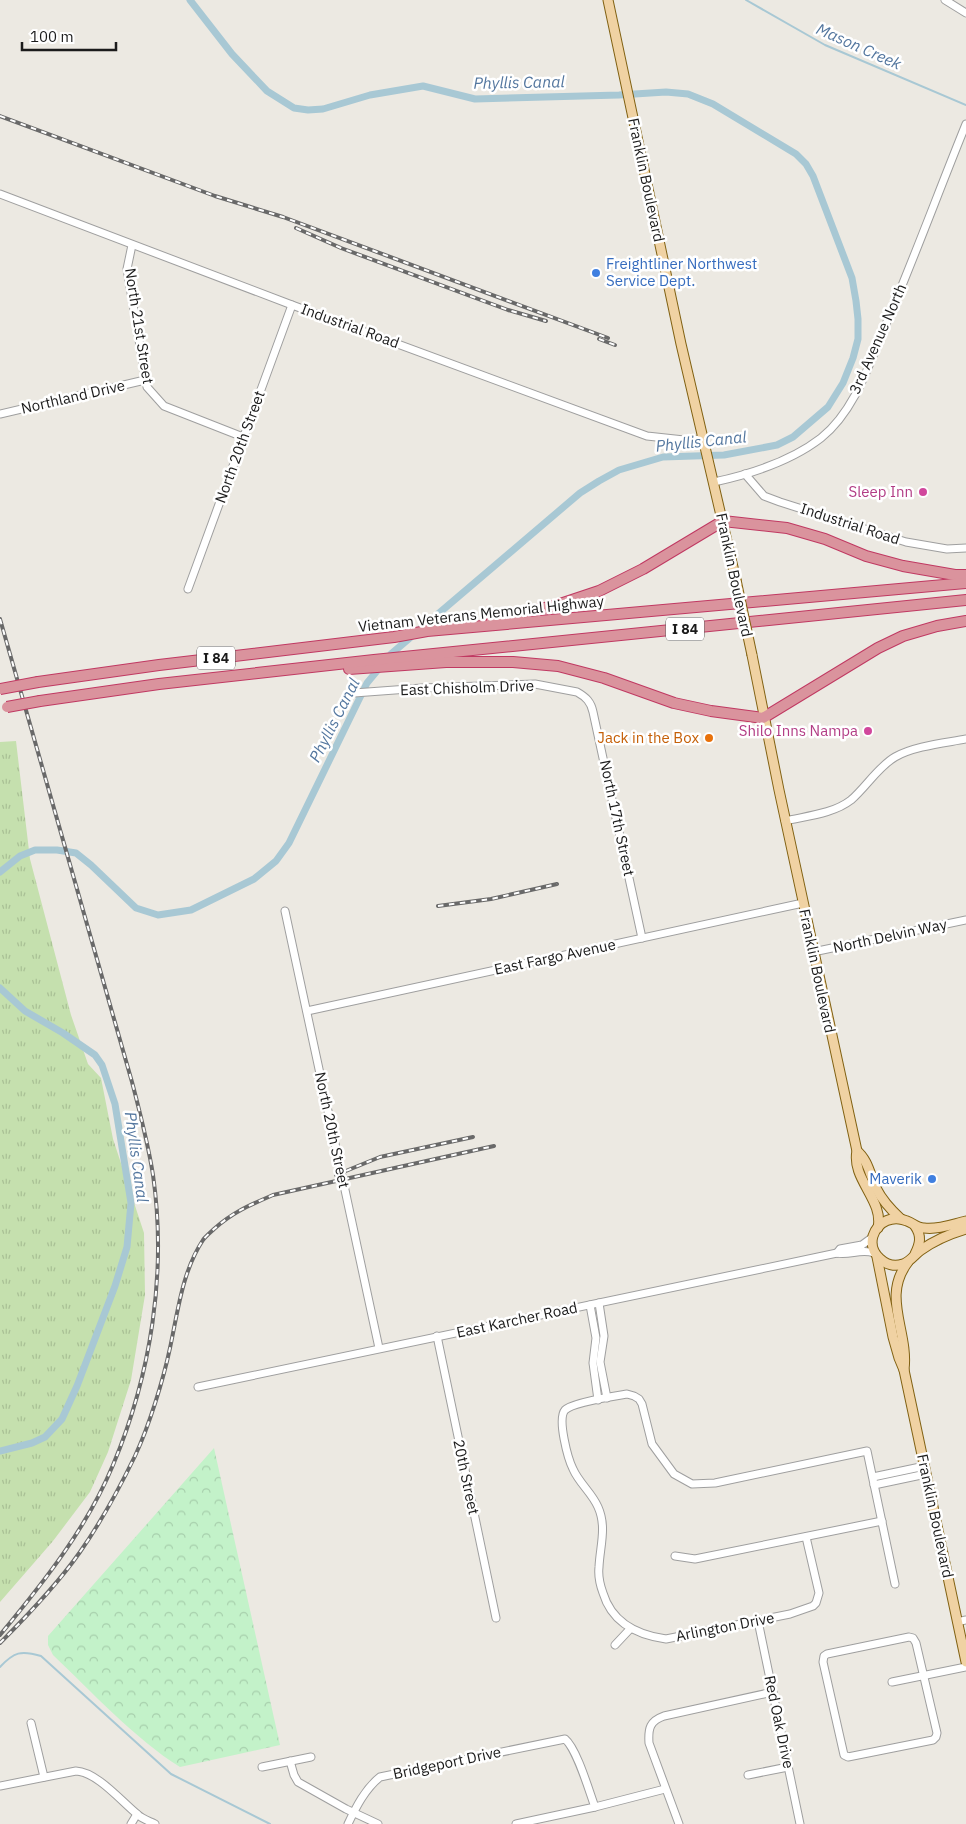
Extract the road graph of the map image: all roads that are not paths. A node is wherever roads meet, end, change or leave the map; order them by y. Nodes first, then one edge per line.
1 (608, 0) edge
2 (945, 0) edge
3 (966, 13) edge
4 (966, 124) edge
5 (0, 194) edge
6 (132, 245) junction
7 (292, 305) junction
8 (146, 380) junction
9 (0, 414) edge
10 (244, 437) junction
11 (704, 439) junction
12 (745, 474) junction
13 (714, 482) junction
14 (723, 521) junction
15 (966, 548) edge
16 (966, 575) edge
17 (966, 583) edge
18 (188, 589) dead end
19 (966, 600) edge
20 (966, 621) edge
21 (427, 632) junction
22 (400, 662) junction
23 (268, 672) junction
24 (0, 689) edge
25 (561, 689) joint
26 (354, 693) dead end
27 (4, 707) edge
28 (763, 718) junction
29 (966, 739) edge
30 (785, 821) junction
31 (803, 903) junction
32 (285, 911) dead end
33 (966, 920) edge
34 (642, 938) junction
35 (813, 952) junction
36 (307, 1011) junction
37 (857, 1151) junction
38 (901, 1219) junction
39 (966, 1221) edge
40 (915, 1226) junction
41 (878, 1228) junction
42 (966, 1229) edge
43 (873, 1237) junction
44 (837, 1253) junction
45 (876, 1255) junction
46 (911, 1258) junction
47 (599, 1303) junction
48 (590, 1305) junction
49 (437, 1336) junction
50 (379, 1348) junction
51 (904, 1370) junction
52 (198, 1387) dead end
53 (607, 1398) junction
54 (598, 1400) junction
55 (925, 1470) junction
56 (873, 1477) junction
57 (874, 1485) junction
58 (882, 1520) junction
59 (806, 1537) junction
60 (675, 1556) dead end
61 (895, 1584) dead end
62 (496, 1618) dead end
63 (758, 1620) junction
64 (962, 1621) edge
65 (630, 1629) junction
66 (615, 1645) dead end
67 (966, 1662) edge
68 (966, 1667) edge
69 (924, 1676) junction
70 (892, 1682) dead end
71 (773, 1692) junction
72 (31, 1723) dead end
73 (311, 1757) dead end
74 (290, 1761) junction
75 (262, 1767) dead end
76 (788, 1767) junction
77 (748, 1775) dead end
78 (44, 1777) junction
79 (0, 1786) edge
80 (665, 1789) junction
81 (595, 1807) junction
82 (354, 1812) junction
83 (137, 1814) junction
84 (130, 1824) edge
85 (155, 1824) edge
86 (348, 1824) edge
87 (378, 1824) edge
88 (516, 1824) edge
89 (679, 1824) edge
90 (800, 1824) edge

1 - 11 main road, Franklin Boulevard
2 - 3 street
4 - 12 street, 3rd Avenue North
5 - 6 street, Industrial Road
6 - 7 street, Industrial Road
6 - 8 street, North 21st Street
7 - 10 street, North 20th Street
7 - 11 street, Industrial Road
8 - 9 street, Northland Drive
8 - 10 street, North 21st Street
10 - 18 street, North 20th Street
11 - 13 main road, Franklin Boulevard
12 - 13 street, 3rd Avenue North
12 - 15 street, Industrial Road
13 - 14 main road, Franklin Boulevard
14 - 16 highway
14 - 21 highway
14 - 28 main road, Franklin Boulevard, bridge
17 - 21 highway, Vietnam Veterans Memorial Highway / I 84
19 - 22 highway, I 84
20 - 28 highway
21 - 24 highway, Vietnam Veterans Memorial Highway / I 84, bridge
22 - 23 highway
22 - 23 highway, I 84
22 - 28 highway
23 - 27 highway, I 84, bridge
25 - 26 street, East Chisholm Drive
25 - 34 street, North 17th Street
28 - 30 main road, Franklin Boulevard
29 - 30 street
30 - 31 main road, Franklin Boulevard
31 - 34 street, East Fargo Avenue
31 - 35 main road, Franklin Boulevard
32 - 36 street, North 20th Street
33 - 35 street, North Delvin Way
34 - 36 street, East Fargo Avenue
35 - 37 main road, Franklin Boulevard
36 - 50 street, North 20th Street
37 - 38 main road, Franklin Boulevard
37 - 41 main road, Franklin Boulevard
38 - 40 main road
38 - 41 main road
39 - 40 main road
40 - 46 main road
41 - 43 main road
42 - 46 main road
43 - 44 street
43 - 45 main road
44 - 45 street
44 - 47 street, East Karcher Road
45 - 46 main road
45 - 51 main road, Franklin Boulevard
46 - 51 main road, Franklin Boulevard
47 - 48 street, East Karcher Road
47 - 53 street
48 - 49 street, East Karcher Road
48 - 54 street
49 - 50 street, East Karcher Road
49 - 62 street, 20th Street
50 - 52 street, East Karcher Road
51 - 55 main road, Franklin Boulevard
53 - 54 street, Arlington Drive
53 - 56 street, Arlington Drive
54 - 65 street, Arlington Drive
55 - 56 street
55 - 57 street
55 - 64 main road, Franklin Boulevard
56 - 57 street, Arlington Drive
57 - 58 street, Arlington Drive
58 - 59 street
58 - 61 street, Arlington Drive
59 - 60 street
59 - 63 street, Arlington Drive
63 - 65 street, Arlington Drive
63 - 71 street, Red Oak Drive
64 - 67 main road, Franklin Boulevard
65 - 66 street
68 - 69 street
69 - 69 street
69 - 70 street
71 - 76 street, Red Oak Drive
71 - 80 street
72 - 78 street
73 - 74 street
74 - 75 street
74 - 82 street
76 - 77 street
76 - 90 street, Red Oak Drive
78 - 79 street
78 - 83 street
80 - 81 street
80 - 89 street
81 - 82 street, Bridgeport Drive
81 - 88 street
82 - 86 street, Bridgeport Drive
82 - 87 street
83 - 84 street
83 - 85 street

